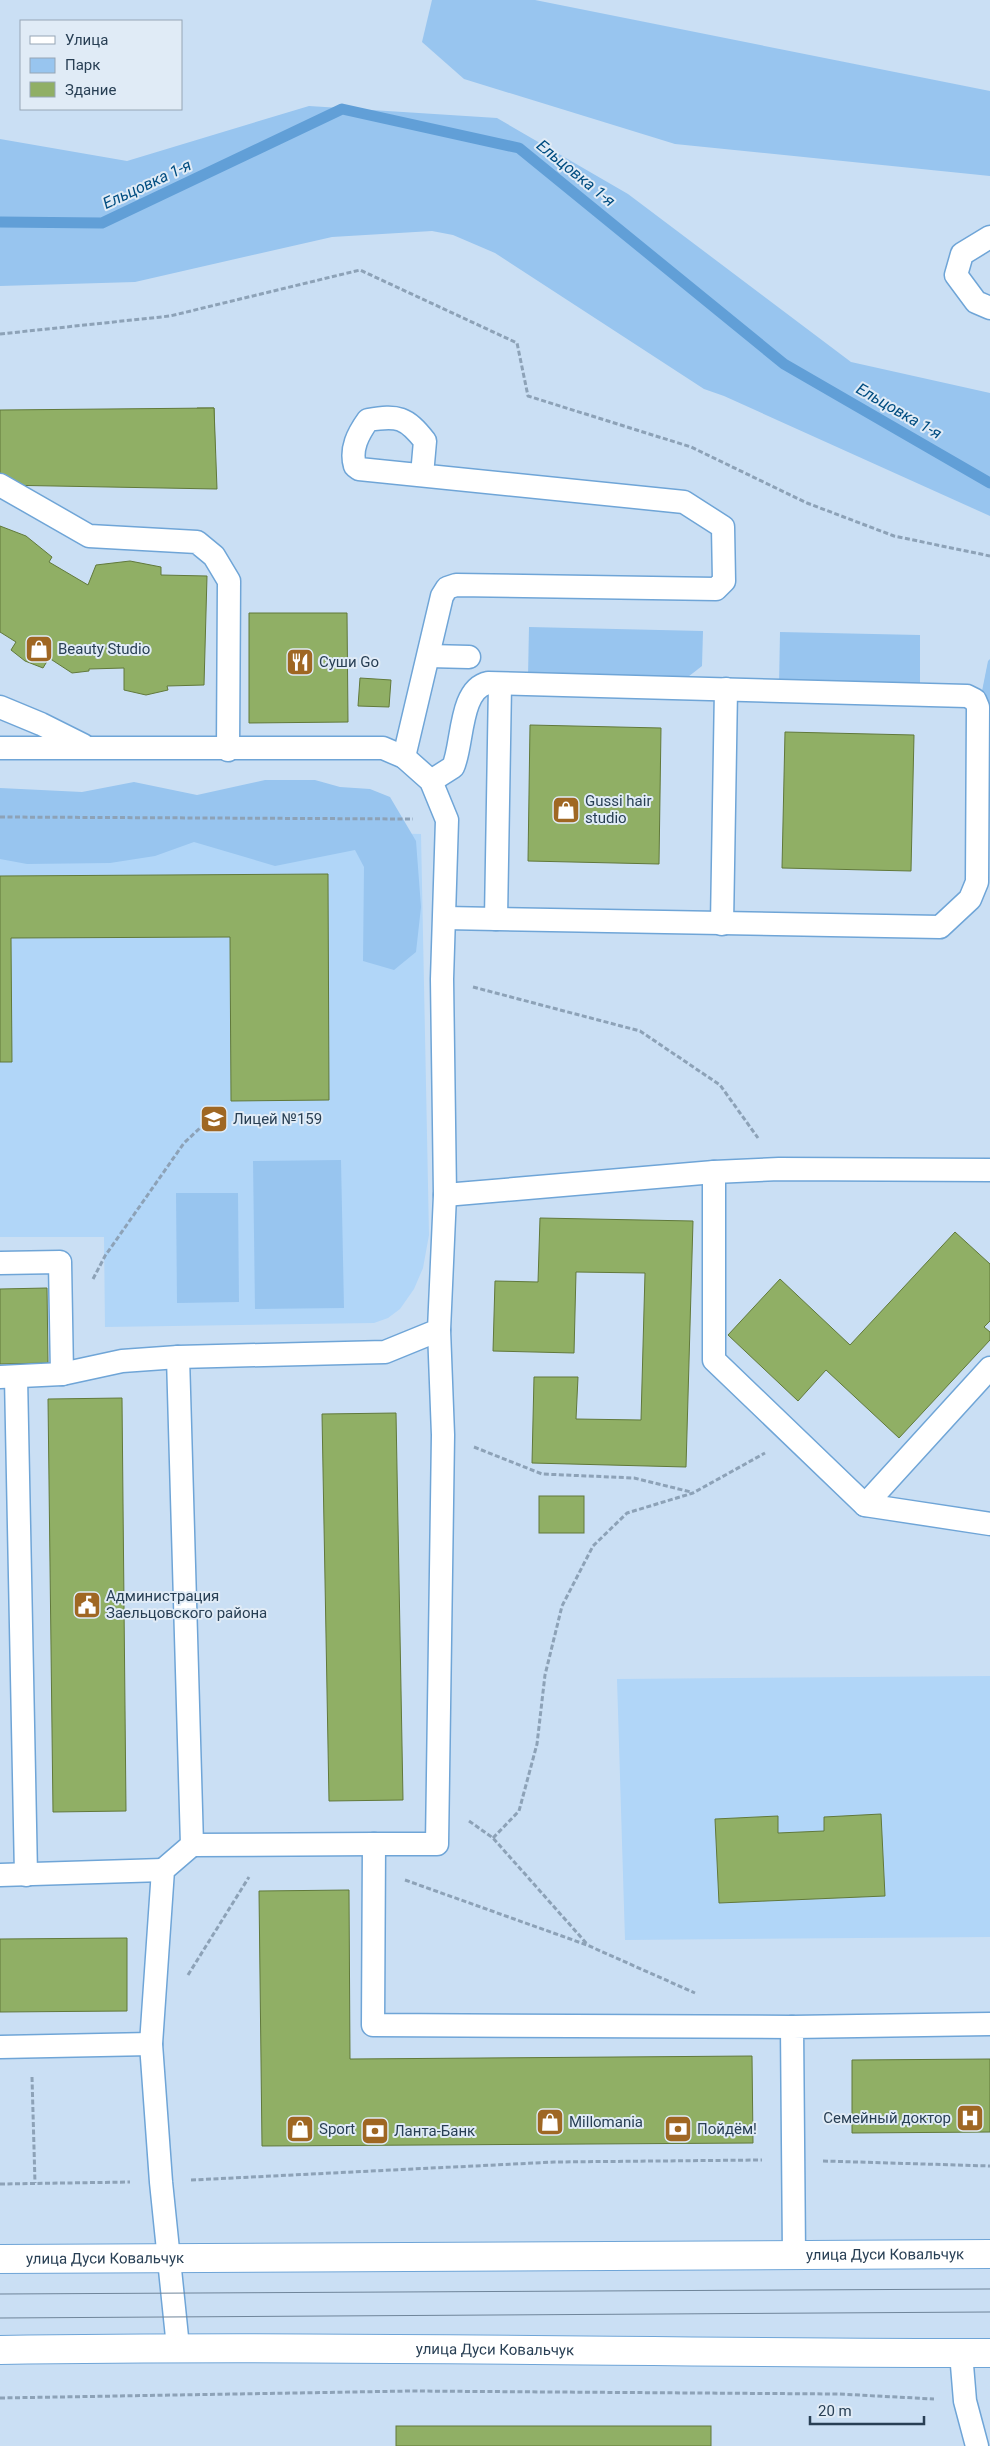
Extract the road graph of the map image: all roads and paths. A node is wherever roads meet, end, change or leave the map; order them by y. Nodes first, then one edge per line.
1 (990, 237) edge
2 (990, 308) edge
3 (0, 334) edge
4 (422, 475) dead end
5 (0, 486) edge
6 (990, 556) edge
7 (429, 656) junction
8 (469, 657) dead end
9 (500, 684) junction
10 (726, 689) junction
11 (0, 707) edge
12 (0, 748) edge
13 (89, 748) junction
14 (228, 750) junction
15 (404, 757) junction
16 (431, 781) junction
17 (0, 817) edge
18 (446, 820) junction
19 (445, 918) junction
20 (496, 919) junction
21 (722, 924) junction
22 (442, 979) junction
23 (216, 1113) dead end
24 (779, 1169) junction
25 (714, 1172) junction
26 (989, 1172) edge
27 (445, 1195) junction
28 (0, 1263) edge
29 (92, 1282) dead end
30 (439, 1330) junction
31 (178, 1357) junction
32 (990, 1368) edge
33 (62, 1374) junction
34 (8, 1377) edge
35 (444, 1435) junction
36 (793, 1436) junction
37 (693, 1493) junction
38 (865, 1505) junction
39 (990, 1524) edge
40 (437, 1797) junction
41 (492, 1838) junction
42 (264, 1844) junction
43 (374, 1844) junction
44 (192, 1845) junction
45 (373, 1869) junction
46 (162, 1870) junction
47 (0, 1875) edge
48 (26, 1875) junction
49 (588, 1945) junction
50 (184, 1983) dead end
51 (696, 1994) dead end
52 (990, 2024) edge
53 (792, 2027) junction
54 (151, 2044) junction
55 (31, 2046) junction
56 (0, 2047) edge
57 (792, 2160) junction
58 (990, 2166) edge
59 (160, 2182) junction
60 (35, 2183) junction
61 (0, 2184) edge
62 (990, 2254) edge
63 (794, 2255) junction
64 (168, 2256) junction
65 (0, 2259) edge
66 (178, 2347) junction
67 (0, 2350) edge
68 (961, 2352) junction
69 (990, 2352) edge
70 (0, 2398) edge
71 (965, 2401) junction
72 (976, 2446) edge

1 - 2 lane
3 - 6 path
4 - 7 lane
5 - 14 lane
7 - 8 lane
7 - 15 lane
9 - 10 lane
9 - 16 lane
9 - 20 lane
10 - 21 lane
10 - 21 lane
11 - 13 lane
12 - 13 lane
13 - 14 lane
14 - 15 lane
15 - 16 lane
16 - 18 lane
17 - 18 path
18 - 19 lane
19 - 20 lane
19 - 22 lane
20 - 21 lane
22 - 24 path
22 - 27 lane
23 - 29 path
24 - 25 lane
24 - 26 lane
25 - 27 lane
25 - 36 lane
27 - 30 lane
28 - 33 lane
30 - 31 lane
30 - 35 lane
31 - 33 lane
31 - 44 lane
32 - 38 lane
33 - 34 lane
34 - 48 lane
35 - 37 path
35 - 40 lane
36 - 37 path
36 - 38 lane
37 - 41 path
38 - 39 lane
40 - 41 path
40 - 43 lane
41 - 49 path
42 - 43 lane
42 - 44 lane
42 - 50 path
43 - 45 lane
44 - 46 lane
45 - 49 path
45 - 53 lane
46 - 48 lane
46 - 54 lane
47 - 48 lane
49 - 51 path
52 - 53 lane
53 - 57 lane
54 - 55 lane
54 - 59 lane
55 - 56 lane
55 - 60 path
57 - 58 path
57 - 59 path
57 - 63 lane
59 - 60 path
59 - 64 lane
60 - 61 path
62 - 63 main road, улица Дуси Ковальчук
63 - 64 main road, улица Дуси Ковальчук
64 - 65 main road, улица Дуси Ковальчук
64 - 66 lane
66 - 67 main road, улица Дуси Ковальчук
66 - 68 main road, улица Дуси Ковальчук
68 - 69 main road, улица Дуси Ковальчук
68 - 71 lane
70 - 71 path
71 - 72 lane

